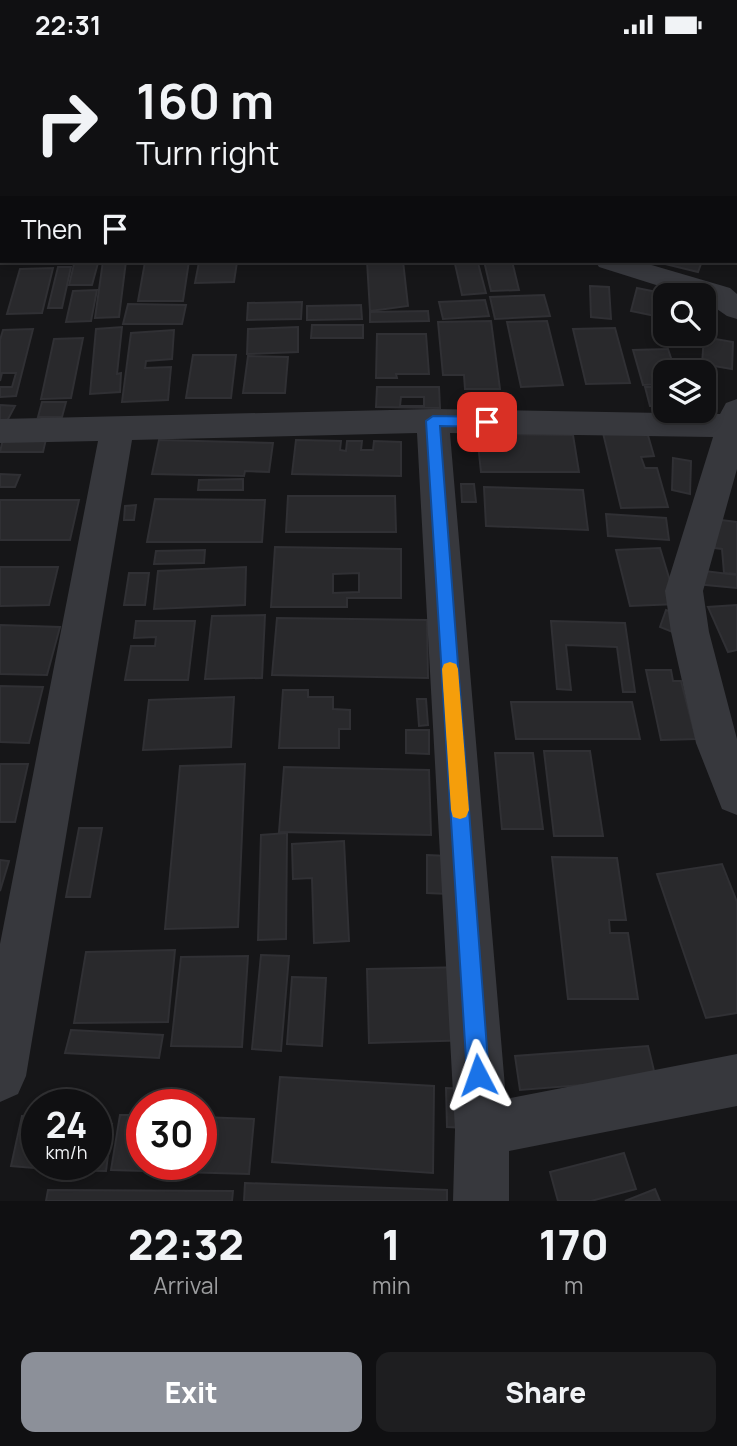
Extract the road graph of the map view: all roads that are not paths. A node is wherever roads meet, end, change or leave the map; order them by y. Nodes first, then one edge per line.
1 (616, 263) edge
2 (737, 309) edge
3 (734, 418) edge
4 (433, 421) junction
5 (0, 431) edge
6 (117, 431) junction
7 (737, 794) edge
8 (0, 1076) edge
9 (737, 1080) edge
10 (482, 1130) junction
11 (481, 1201) edge

1 - 2 street
3 - 4 street
3 - 7 street
4 - 6 street
4 - 10 street
5 - 6 street
6 - 8 street
9 - 10 street
10 - 11 street

